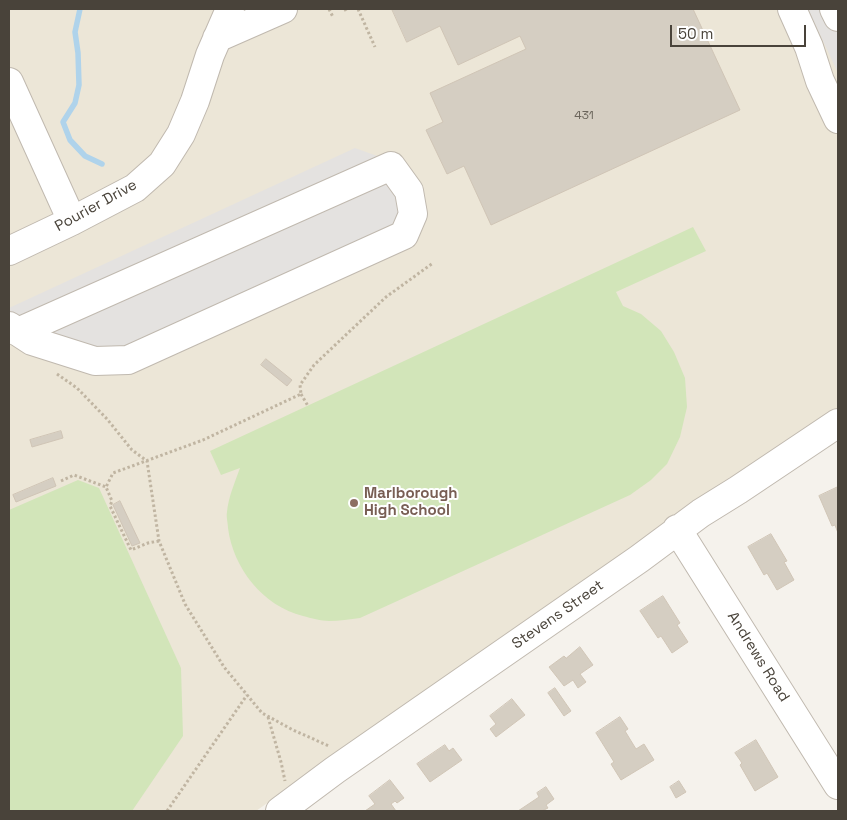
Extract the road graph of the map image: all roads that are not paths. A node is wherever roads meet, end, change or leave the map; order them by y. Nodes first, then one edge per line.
1 (230, 9) edge
2 (283, 9) edge
3 (792, 9) edge
4 (834, 9) edge
5 (838, 17) edge
6 (217, 38) junction
7 (9, 82) edge
8 (838, 119) edge
9 (72, 221) junction
10 (9, 251) edge
11 (14, 329) edge
12 (838, 423) edge
13 (677, 529) junction
14 (838, 785) edge
15 (280, 811) edge

1 - 6 street, Pourier Drive
2 - 6 street
3 - 8 street
4 - 5 street
6 - 9 street, Pourier Drive
7 - 9 street
9 - 10 street, Pourier Drive
11 - 11 street
12 - 13 street, Stevens Street
13 - 14 street, Andrews Road
13 - 15 street, Stevens Street

